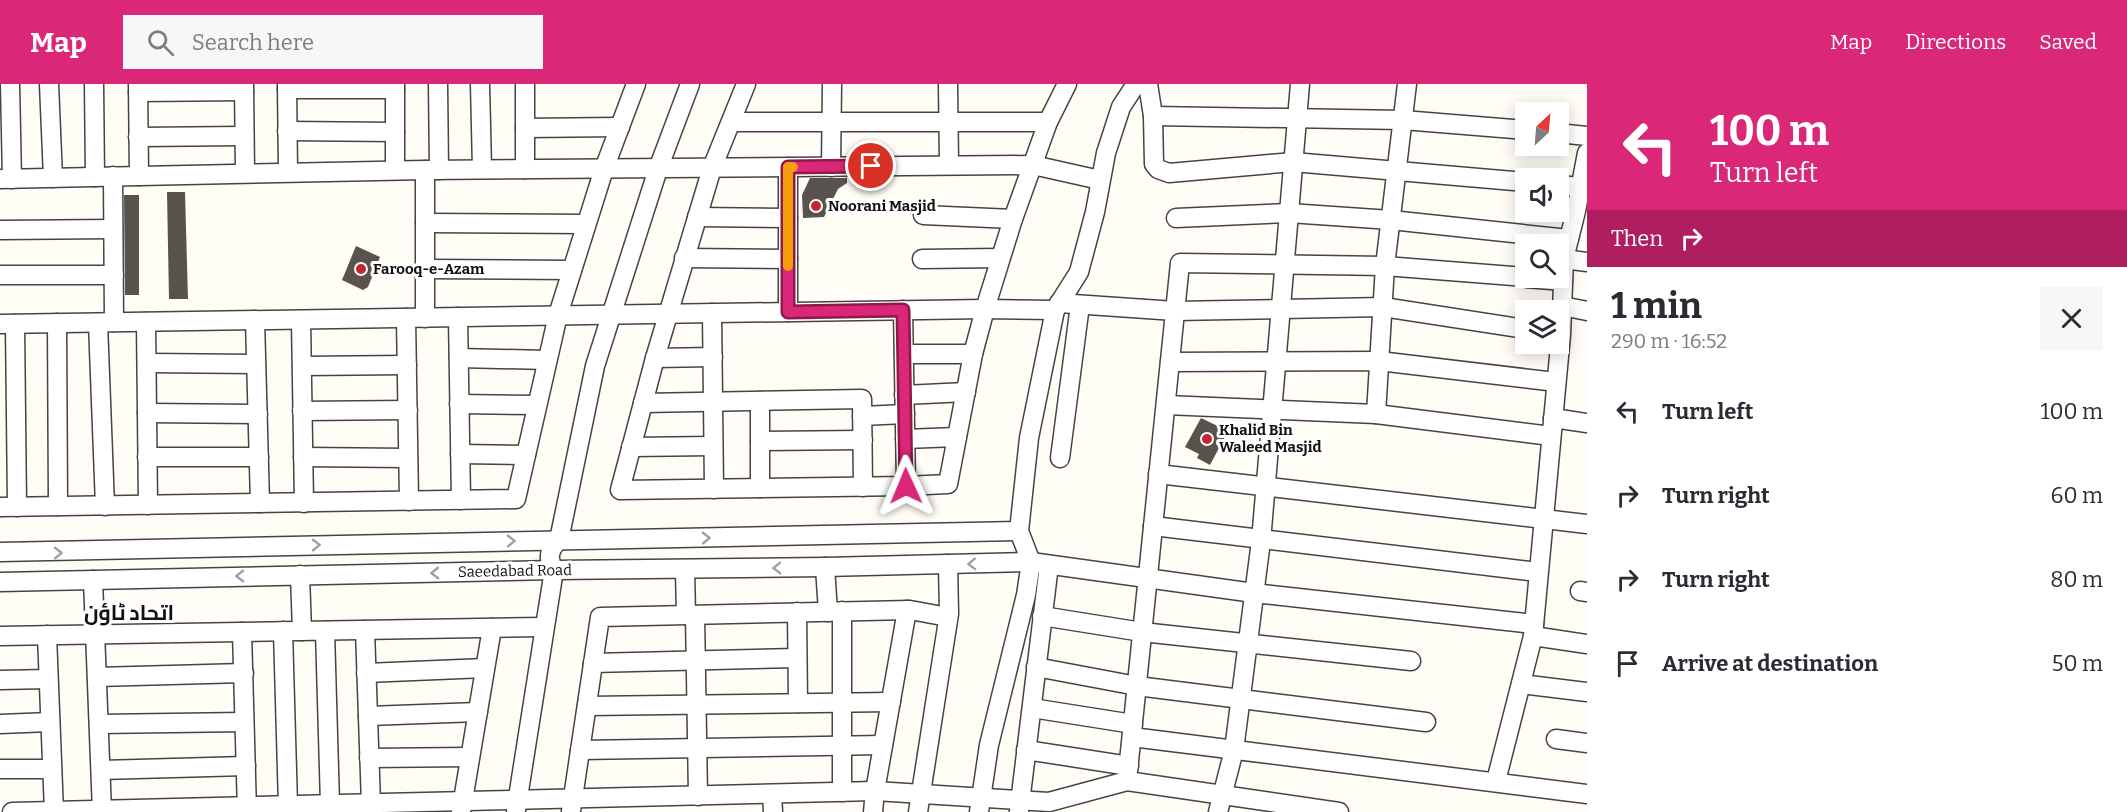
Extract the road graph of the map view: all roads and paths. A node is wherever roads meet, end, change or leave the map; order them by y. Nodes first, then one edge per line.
1 (10, 84) edge
2 (49, 84) edge
3 (94, 84) edge
4 (438, 84) edge
5 (480, 84) edge
6 (525, 84) edge
7 (636, 84) edge
8 (690, 84) edge
9 (746, 84) edge
10 (831, 84) edge
11 (948, 84) edge
12 (1067, 84) edge
13 (1136, 84) edge
14 (1148, 84) edge
15 (1300, 84) edge
16 (1407, 84) edge
17 (395, 86) edge
18 (287, 87) edge
19 (138, 88) edge
20 (244, 88) edge
21 (1153, 116) junction
22 (1297, 117) junction
23 (1403, 120) junction
24 (948, 121) junction
25 (730, 122) junction
26 (831, 122) junction
27 (1048, 122) junction
28 (620, 127) junction
29 (525, 128) junction
30 (1515, 129) edge
31 (287, 131) junction
32 (395, 132) junction
33 (1569, 134) edge
34 (1587, 135) edge
35 (244, 136) junction
36 (138, 137) junction
37 (1587, 153) edge
38 (1293, 162) junction
39 (949, 165) junction
40 (1033, 165) junction
41 (788, 167) junction
42 (831, 167) junction
43 (711, 168) junction
44 (482, 169) junction
45 (525, 169) junction
46 (604, 169) junction
47 (658, 169) junction
48 (395, 170) junction
49 (432, 170) junction
50 (1397, 171) junction
51 (288, 172) junction
52 (245, 173) junction
53 (104, 176) junction
54 (139, 176) junction
55 (53, 178) junction
56 (6, 179) edge
57 (1100, 180) junction
58 (1515, 181) edge
59 (1569, 186) edge
60 (1581, 187) junction
61 (1289, 213) junction
62 (924, 215) dead end
63 (697, 217) junction
64 (788, 218) junction
65 (1176, 218) dead end
66 (1013, 219) junction
67 (1391, 220) junction
68 (425, 223) junction
69 (586, 224) junction
70 (113, 229) junction
71 (0, 230) edge
72 (1522, 234) edge
73 (1569, 239) edge
74 (684, 258) junction
75 (1000, 258) junction
76 (788, 259) junction
77 (922, 259) dead end
78 (1569, 260) edge
79 (1587, 262) edge
80 (1284, 263) junction
81 (1385, 266) junction
82 (425, 269) junction
83 (571, 270) junction
84 (0, 275) edge
85 (114, 275) junction
86 (1515, 277) edge
87 (1080, 305) junction
88 (1057, 306) junction
89 (1383, 307) junction
90 (1569, 307) edge
91 (985, 309) junction
92 (1280, 309) junction
93 (903, 310) junction
94 (1175, 311) junction
95 (1587, 311) edge
96 (788, 312) junction
97 (712, 313) junction
98 (668, 314) junction
99 (558, 315) junction
100 (611, 315) junction
101 (458, 317) junction
102 (406, 318) junction
103 (425, 318) junction
104 (255, 320) junction
105 (301, 320) junction
106 (106, 322) junction
107 (146, 322) junction
108 (57, 323) junction
109 (7, 324) edge
110 (1515, 327) edge
111 (904, 354) junction
112 (973, 354) junction
113 (1558, 354) edge
114 (713, 357) junction
115 (459, 358) junction
116 (655, 358) junction
117 (547, 360) junction
118 (1379, 361) junction
119 (1170, 362) junction
120 (1276, 362) junction
121 (147, 363) junction
122 (256, 364) junction
123 (407, 365) junction
124 (302, 366) junction
125 (1556, 382) junction
126 (966, 392) junction
127 (904, 395) junction
128 (760, 401) junction
129 (713, 402) junction
130 (643, 403) junction
131 (459, 404) junction
132 (537, 405) junction
133 (1166, 405) junction
134 (408, 410) junction
135 (1272, 410) junction
136 (302, 411) junction
137 (147, 413) junction
138 (258, 414) junction
139 (905, 414) junction
140 (1376, 414) junction
141 (862, 416) junction
142 (1587, 423) edge
143 (1552, 427) junction
144 (957, 437) junction
145 (863, 440) junction
146 (905, 440) junction
147 (760, 441) junction
148 (713, 446) junction
149 (631, 447) junction
150 (460, 454) junction
151 (526, 455) junction
152 (147, 457) junction
153 (259, 457) junction
154 (303, 458) junction
155 (408, 458) junction
156 (1060, 458) dead end
157 (1158, 474) junction
158 (906, 486) junction
159 (863, 487) junction
160 (1265, 487) junction
161 (760, 488) junction
162 (714, 489) junction
163 (461, 500) junction
164 (409, 501) junction
165 (304, 502) junction
166 (260, 503) junction
167 (148, 505) junction
168 (105, 506) junction
169 (8, 507) edge
170 (58, 507) junction
171 (1542, 518) junction
172 (1587, 522) edge
173 (1153, 526) junction
174 (1019, 531) junction
175 (1261, 539) junction
176 (559, 540) junction
177 (0, 552) edge
178 (1040, 563) junction
179 (948, 564) junction
180 (825, 567) junction
181 (554, 570) junction
182 (685, 570) junction
183 (1538, 572) junction
184 (300, 575) junction
185 (1148, 579) junction
186 (93, 580) junction
187 (0, 582) edge
188 (1254, 593) junction
189 (908, 610) junction
190 (797, 612) junction
191 (835, 612) junction
192 (691, 615) junction
193 (1042, 616) junction
194 (948, 617) junction
195 (543, 627) junction
196 (492, 628) junction
197 (365, 630) junction
198 (1533, 630) junction
199 (283, 631) junction
200 (302, 631) junction
201 (325, 631) junction
202 (242, 632) junction
203 (1142, 632) junction
204 (46, 635) junction
205 (95, 635) junction
206 (0, 636) edge
207 (1248, 644) junction
208 (1587, 644) edge
209 (797, 658) junction
210 (696, 661) junction
211 (1412, 661) dead end
212 (593, 663) junction
213 (1036, 667) junction
214 (485, 669) junction
215 (244, 673) junction
216 (366, 673) junction
217 (97, 677) junction
218 (48, 679) junction
219 (0, 680) edge
220 (1521, 684) junction
221 (1137, 686) junction
222 (1587, 692) edge
223 (1240, 699) junction
224 (891, 702) junction
225 (798, 703) junction
226 (842, 703) junction
227 (697, 705) junction
228 (587, 706) junction
229 (1032, 708) junction
230 (478, 712) junction
231 (368, 716) junction
232 (50, 722) junction
233 (244, 722) junction
234 (1426, 722) dead end
235 (0, 724) edge
236 (99, 724) junction
237 (1132, 730) junction
238 (1556, 739) dead end
239 (1587, 743) edge
240 (883, 745) junction
241 (842, 746) junction
242 (698, 748) junction
243 (580, 750) junction
244 (1026, 750) junction
245 (1234, 750) junction
246 (470, 757) junction
247 (369, 758) junction
248 (246, 766) junction
249 (52, 769) junction
250 (0, 770) edge
251 (101, 770) junction
252 (1128, 773) junction
253 (1496, 781) junction
254 (842, 792) junction
255 (875, 792) junction
256 (1587, 794) edge
257 (698, 796) junction
258 (740, 803) edge
259 (773, 803) edge
260 (919, 803) edge
261 (330, 804) junction
262 (370, 804) junction
263 (649, 804) edge
264 (1220, 804) edge
265 (979, 805) edge
266 (288, 806) junction
267 (517, 806) edge
268 (571, 806) edge
269 (1020, 806) edge
270 (462, 807) edge
271 (247, 809) edge
272 (102, 811) edge
273 (1328, 811) edge
274 (12, 812) edge
275 (54, 812) edge
276 (873, 812) edge

1 - 56 street
2 - 55 street
3 - 53 street
4 - 49 street
5 - 44 street
6 - 29 street
7 - 28 street
8 - 47 street
9 - 25 street
10 - 26 street
11 - 24 street
12 - 27 street
13 - 57 street
14 - 21 street
15 - 22 street
16 - 23 street
17 - 18 street
17 - 32 street
18 - 31 street
19 - 20 street
19 - 36 street
20 - 35 street
21 - 22 street
21 - 38 street
22 - 23 street
22 - 38 street
23 - 30 street
23 - 50 street
24 - 26 street
24 - 27 street
24 - 39 street
25 - 26 street
25 - 43 street
26 - 42 street
27 - 40 street
28 - 29 street
28 - 46 street
29 - 45 street
31 - 32 street
31 - 51 street
32 - 48 street
33 - 34 street
35 - 36 street
35 - 52 street
36 - 54 street
37 - 60 street
38 - 50 street
38 - 61 street
39 - 40 street
39 - 42 street
40 - 57 street
40 - 66 street
41 - 42 street
41 - 43 street
41 - 64 street
43 - 47 street
43 - 63 street
44 - 45 street
44 - 49 street
45 - 46 street
46 - 47 street
46 - 69 street
47 - 100 street
48 - 49 street
48 - 51 street
49 - 68 street
50 - 58 street
50 - 67 street
51 - 52 street
52 - 54 street
53 - 54 street
53 - 55 street
53 - 70 street
55 - 56 street
57 - 88 street
59 - 60 street
60 - 73 street
61 - 65 street
61 - 67 street
61 - 80 street
62 - 66 street
63 - 64 street
63 - 74 street
64 - 76 street
66 - 75 street
67 - 72 street
67 - 81 street
68 - 69 street
68 - 82 street
69 - 83 street
70 - 71 street
70 - 85 street
74 - 76 street
74 - 98 street
75 - 77 street
75 - 91 street
76 - 96 street
78 - 79 street
80 - 81 street
80 - 92 street
80 - 94 street
81 - 86 street
81 - 89 street
82 - 83 street
82 - 103 street
83 - 99 street
84 - 85 street
85 - 106 street
87 - 88 street
87 - 94 street
87 - 156 street
88 - 91 street
88 - 174 street
89 - 92 street
89 - 110 street
89 - 118 street
90 - 95 street
91 - 93 street
91 - 112 street
92 - 94 street
92 - 120 street
93 - 96 street
93 - 111 street
94 - 119 street
96 - 97 street
97 - 98 street
97 - 114 street
98 - 100 street
98 - 116 street
99 - 100 street
99 - 101 street
99 - 117 street
100 - 176 street
101 - 103 street
101 - 115 street
102 - 103 street
102 - 105 street
102 - 123 street
104 - 105 street
104 - 107 street
104 - 122 street
105 - 124 street
106 - 107 street
106 - 108 street
106 - 168 street
107 - 121 street
108 - 109 street
108 - 170 street
109 - 169 street
111 - 112 street
111 - 127 street
112 - 126 street
113 - 125 street
114 - 116 street
114 - 129 street
115 - 117 street
115 - 131 street
116 - 130 street
117 - 132 street
118 - 120 street
118 - 125 street
118 - 140 street
119 - 120 street
119 - 133 street
120 - 135 street
121 - 122 street
121 - 137 street
122 - 138 street
123 - 124 street
123 - 134 street
124 - 136 street
125 - 143 street
126 - 127 street
126 - 144 street
127 - 139 street
128 - 129 street
128 - 141 street
128 - 147 street
129 - 130 street
129 - 148 street
130 - 149 street
131 - 132 street
131 - 150 street
132 - 151 street
133 - 135 street
133 - 157 street
134 - 136 street
134 - 155 street
135 - 140 street
135 - 160 street
136 - 154 street
137 - 138 street
137 - 152 street
138 - 153 street
139 - 141 street
139 - 146 street
140 - 143 street
141 - 145 street
142 - 143 street
143 - 171 street
144 - 146 street
144 - 158 street
145 - 147 street
145 - 159 street
146 - 158 street
147 - 161 street
148 - 149 street
148 - 162 street
149 - 162 street
150 - 151 street
150 - 163 street
151 - 163 street
152 - 153 street
152 - 167 street
153 - 166 street
154 - 155 street
154 - 165 street
155 - 164 street
157 - 160 street
157 - 173 street
158 - 159 street
159 - 161 street
160 - 171 street
160 - 175 street
161 - 162 street
163 - 164 street
164 - 165 street
165 - 166 street
166 - 167 street
167 - 168 street
168 - 170 street
169 - 170 street
171 - 172 street
171 - 183 street
173 - 175 street
173 - 185 street
176 -> 174 street, Saeedabad Road
174 - 178 street
175 - 183 street
175 - 188 street
177 -> 176 street, Saeedabad Road
176 - 181 street
178 -> 179 street, Saeedabad Road
178 - 185 street, Saeedabad Road
178 - 193 street
178 - 265 street
179 - 180 street, Saeedabad Road
179 - 194 street
180 -> 182 street, Saeedabad Road
180 - 191 street
181 - 182 street, Saeedabad Road
181 -> 184 street, Saeedabad Road
181 - 195 street
182 - 192 street
183 - 198 street
184 -> 186 street, Saeedabad Road
184 - 200 street
185 - 188 street, Saeedabad Road
185 - 203 street
186 - 187 street, Saeedabad Road
186 - 205 street
188 - 198 street, Saeedabad Road
188 - 207 street
189 - 191 street
189 - 194 street
189 - 224 street
190 - 191 street
190 - 192 street
190 - 209 street
191 - 226 street
192 - 210 street
192 - 212 street
193 - 203 street
193 - 213 street
194 - 260 street
195 - 196 street
195 - 267 street
196 - 197 street
196 - 214 street
197 - 201 street
197 - 216 street
198 - 208 street, Saeedabad Road
198 - 220 street
199 - 200 street
199 - 202 street
199 - 266 street
200 - 201 street
201 - 261 street
202 - 205 street
202 - 215 street
203 - 207 street
203 - 221 street
204 - 205 street
204 - 206 street
204 - 218 street
205 - 217 street
207 - 211 street
207 - 223 street
209 - 210 street
209 - 225 street
210 - 212 street
210 - 227 street
212 - 228 street
213 - 221 street
213 - 229 street
214 - 216 street
214 - 230 street
215 - 217 street
215 - 233 street
216 - 231 street
217 - 236 street
218 - 219 street
218 - 232 street
220 - 222 street
220 - 253 street
221 - 223 street
221 - 237 street
223 - 234 street
223 - 245 street
224 - 226 street
224 - 240 street
225 - 226 street
225 - 227 street
226 - 241 street
227 - 228 street
227 - 242 street
228 - 243 street
229 - 237 street
229 - 244 street
230 - 231 street
230 - 246 street
231 - 247 street
232 - 235 street
232 - 249 street
233 - 236 street
233 - 248 street
236 - 251 street
237 - 245 street
237 - 252 street
238 - 239 street
240 - 241 street
240 - 255 street
241 - 242 street
241 - 254 street
242 - 243 street
242 - 257 street
243 - 268 street
244 - 252 street
244 - 269 street
245 - 253 street
245 - 264 street
246 - 247 street
246 - 270 street
247 - 262 street
248 - 251 street
248 - 271 street
249 - 250 street
249 - 275 street
251 - 272 street
252 - 264 street
252 - 269 street
253 - 256 street
254 - 255 street
254 - 259 street
255 - 260 street
255 - 276 street
257 - 258 street
257 - 263 street
258 - 259 street
260 - 265 street
261 - 262 street
261 - 266 street
262 - 270 street
263 - 268 street
264 - 273 street
265 - 269 street
266 - 271 street
267 - 268 street
267 - 270 street
271 - 272 street
272 - 275 street
274 - 275 street

